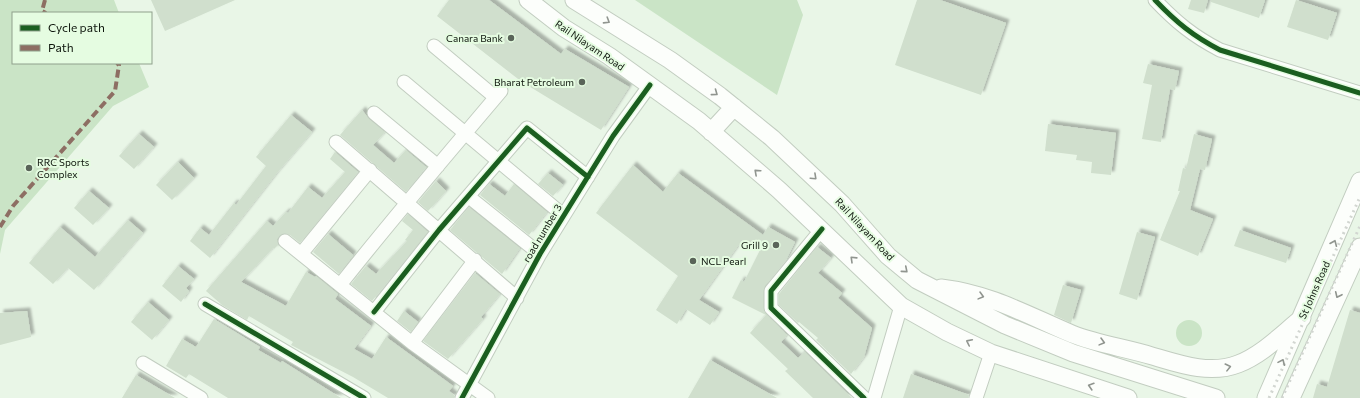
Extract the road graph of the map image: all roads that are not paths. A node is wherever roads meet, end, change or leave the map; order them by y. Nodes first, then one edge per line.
1 (528, 0) edge
2 (574, 0) edge
3 (1155, 0) edge
4 (434, 46) dead end
5 (404, 82) dead end
6 (650, 85) junction
7 (1360, 93) edge
8 (734, 107) junction
9 (374, 113) dead end
10 (465, 132) junction
11 (711, 132) junction
12 (336, 142) dead end
13 (499, 161) junction
14 (438, 166) junction
15 (370, 170) junction
16 (588, 177) junction
17 (1360, 181) edge
18 (469, 197) junction
19 (405, 202) junction
20 (563, 215) junction
21 (822, 229) junction
22 (439, 230) junction
23 (284, 241) dead end
24 (1360, 247) edge
25 (301, 254) junction
26 (540, 254) junction
27 (475, 260) junction
28 (340, 284) junction
29 (929, 287) junction
30 (517, 298) junction
31 (205, 304) dead end
32 (901, 306) junction
33 (374, 312) junction
34 (1302, 318) junction
35 (412, 343) junction
36 (991, 353) junction
37 (143, 364) dead end
38 (1299, 381) junction
39 (470, 385) junction
40 (1267, 397) edge
41 (201, 398) edge
42 (364, 398) edge
43 (462, 398) edge
44 (488, 398) edge
45 (864, 398) edge
46 (874, 398) edge
47 (976, 398) edge
48 (1128, 398) edge
49 (1216, 398) edge
50 (1291, 398) edge
51 (1298, 398) edge

1 - 6 main road, Rail Nilayam Road
2 -> 8 main road, Rail Nilayam Road
3 - 7 street
4 - 10 street
5 - 10 street
6 - 11 main road, Rail Nilayam Road
6 - 16 street, road number 3
8 - 11 main road
8 -> 29 main road, Rail Nilayam Road
9 - 14 street
10 - 13 street
10 - 14 street
21 -> 11 main road, Rail Nilayam Road
12 - 15 street
13 - 16 street
13 - 18 street
13 - 20 street
14 - 19 street
15 - 19 street
15 - 25 street
16 - 20 street, road number 3
34 -> 17 main road, St Johns Road
18 - 22 street
18 - 26 street
19 - 22 street
19 - 28 street
20 - 26 street, road number 3
32 -> 21 main road, Rail Nilayam Road
21 - 45 street
22 - 27 street
22 - 33 street
23 - 25 street
24 -> 38 main road
25 - 28 street
26 - 30 street, road number 3
27 - 30 street
27 - 35 street
28 - 33 street
29 -> 34 main road
29 - 49 main road, Rail Nilayam Road
30 - 39 street, road number 3
31 - 42 street
36 -> 32 main road, Rail Nilayam Road
32 - 46 street
33 - 35 street
40 -> 34 main road, St Johns Road
35 - 39 street
36 - 47 street
48 -> 36 main road, Rail Nilayam Road
37 - 41 street
38 - 50 main road
38 - 51 main road
39 - 43 street, road number 3
39 - 44 street

